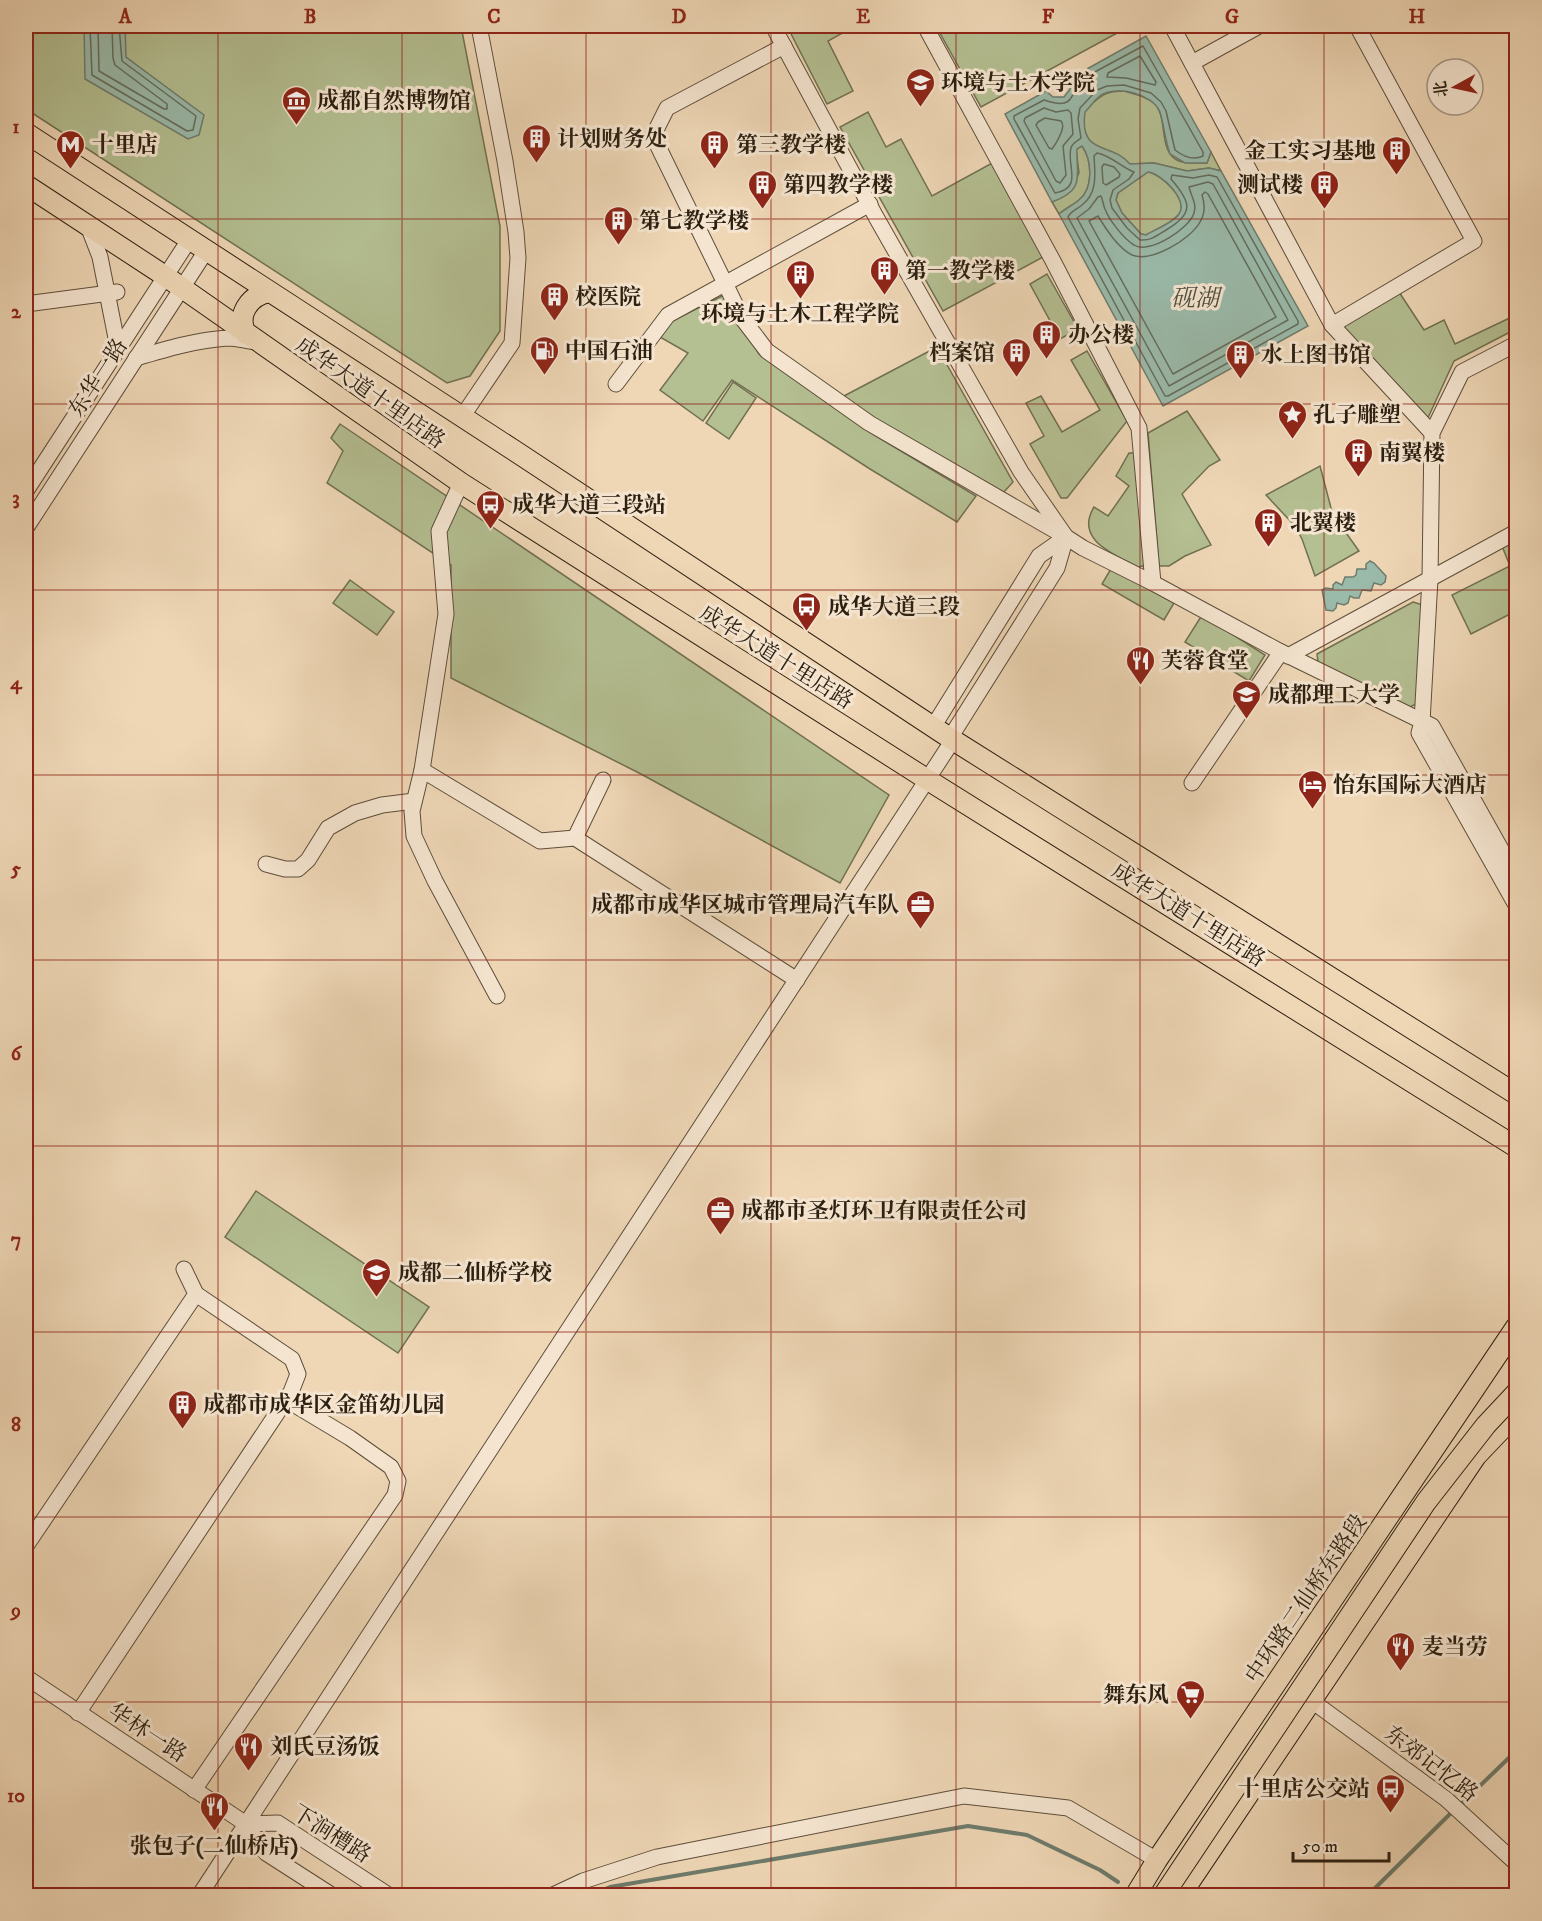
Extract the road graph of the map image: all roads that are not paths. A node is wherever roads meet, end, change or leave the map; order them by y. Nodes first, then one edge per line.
1 (479, 26) edge
2 (773, 26) edge
3 (925, 26) edge
4 (1172, 26) edge
5 (1259, 26) edge
6 (1357, 26) edge
7 (784, 46) junction
8 (1192, 63) junction
9 (26, 134) edge
10 (26, 184) edge
11 (870, 204) junction
12 (88, 226) junction
13 (189, 240) junction
14 (206, 251) junction
15 (165, 276) junction
16 (724, 285) junction
17 (182, 288) junction
18 (112, 292) junction
19 (269, 292) junction
20 (26, 304) edge
21 (1332, 325) junction
22 (252, 338) junction
23 (1516, 344) edge
24 (118, 348) junction
25 (136, 358) junction
26 (616, 384) dead end
27 (462, 417) junction
28 (1432, 433) junction
29 (461, 483) junction
30 (26, 490) edge
31 (26, 528) edge
32 (1516, 532) edge
33 (1066, 537) junction
34 (1430, 579) junction
35 (1153, 583) junction
36 (1284, 654) junction
37 (1422, 722) junction
38 (933, 727) junction
39 (951, 739) junction
40 (422, 770) junction
41 (603, 780) dead end
42 (928, 780) junction
43 (1192, 783) dead end
44 (414, 801) junction
45 (575, 838) junction
46 (266, 864) dead end
47 (1516, 876) edge
48 (1516, 905) edge
49 (797, 980) junction
50 (497, 996) dead end
51 (1516, 1094) edge
52 (1507, 1133) edge
53 (1516, 1147) edge
54 (184, 1269) dead end
55 (196, 1294) junction
56 (1516, 1328) edge
57 (1516, 1393) edge
58 (285, 1400) junction
59 (1516, 1415) edge
60 (26, 1546) edge
61 (26, 1677) edge
62 (1316, 1704) junction
63 (78, 1713) junction
64 (194, 1790) junction
65 (246, 1824) junction
66 (1157, 1860) junction
67 (1516, 1863) edge
68 (200, 1896) edge
69 (333, 1896) edge
70 (390, 1896) edge
71 (550, 1896) edge
72 (1135, 1896) edge
73 (1163, 1896) edge
74 (1180, 1896) edge
75 (1195, 1896) edge

1 - 27 street
2 - 7 street
3 - 35 street
4 - 8 street
5 - 8 street
6 - 21 street
7 - 11 street
7 - 16 street
8 - 21 street
9 - 13 main road, 成华大道十里店路
10 - 12 main road, 成华大道十里店路
11 - 16 street
11 - 33 street
12 - 15 main road, 成华大道十里店路
12 - 18 street
13 - 14 main road, 成华大道十里店路
13 - 15 street, 东华一路
14 - 17 street, 东华一路
14 - 19 main road, 成华大道十里店路
15 - 17 main road, 成华大道十里店路
15 - 24 street, 东华一路
16 - 26 street
16 - 33 street
17 - 22 main road, 成华大道十里店路
17 - 25 street, 东华一路
18 - 20 street
18 - 24 street
19 - 22 main road
19 - 27 main road, 成华大道十里店路
21 - 28 street
22 - 25 street
22 - 29 main road, 成华大道十里店路
23 - 28 street
24 - 30 street, 东华一路
25 - 31 street, 东华一路
27 - 38 main road, 成华大道十里店路
28 - 34 street
29 - 40 street
29 - 42 main road, 成华大道十里店路
32 - 34 street
33 - 35 street
33 - 38 street
33 - 39 street
34 - 36 street
34 - 37 street
35 - 36 street
36 - 37 street
36 - 43 street
37 - 47 street
37 - 48 street
38 - 39 main road, 成华大道十里店路
39 - 42 street
39 - 51 main road, 成华大道十里店路
40 - 44 street
40 - 45 street
41 - 45 street
42 - 49 street
42 - 52 main road, 成华大道十里店路
44 - 46 street
44 - 50 street
45 - 49 street
49 - 65 street
52 - 53 main road, 成华大道十里店路
54 - 55 street
55 - 58 street
55 - 60 street
56 - 66 main road, 中环路二仙桥东路段
57 - 73 main road, bridge
58 - 63 street
58 - 64 street
59 - 62 main road
59 - 74 main road
61 - 63 street, 华林一路
62 - 67 street, 东郊记忆路
62 - 75 main road
63 - 64 street, 华林一路
64 - 65 street, 华林一路
65 - 68 street
65 - 69 street
65 - 70 street, 下涧槽路
66 - 71 street
66 - 72 main road, 中环路二仙桥东路段

